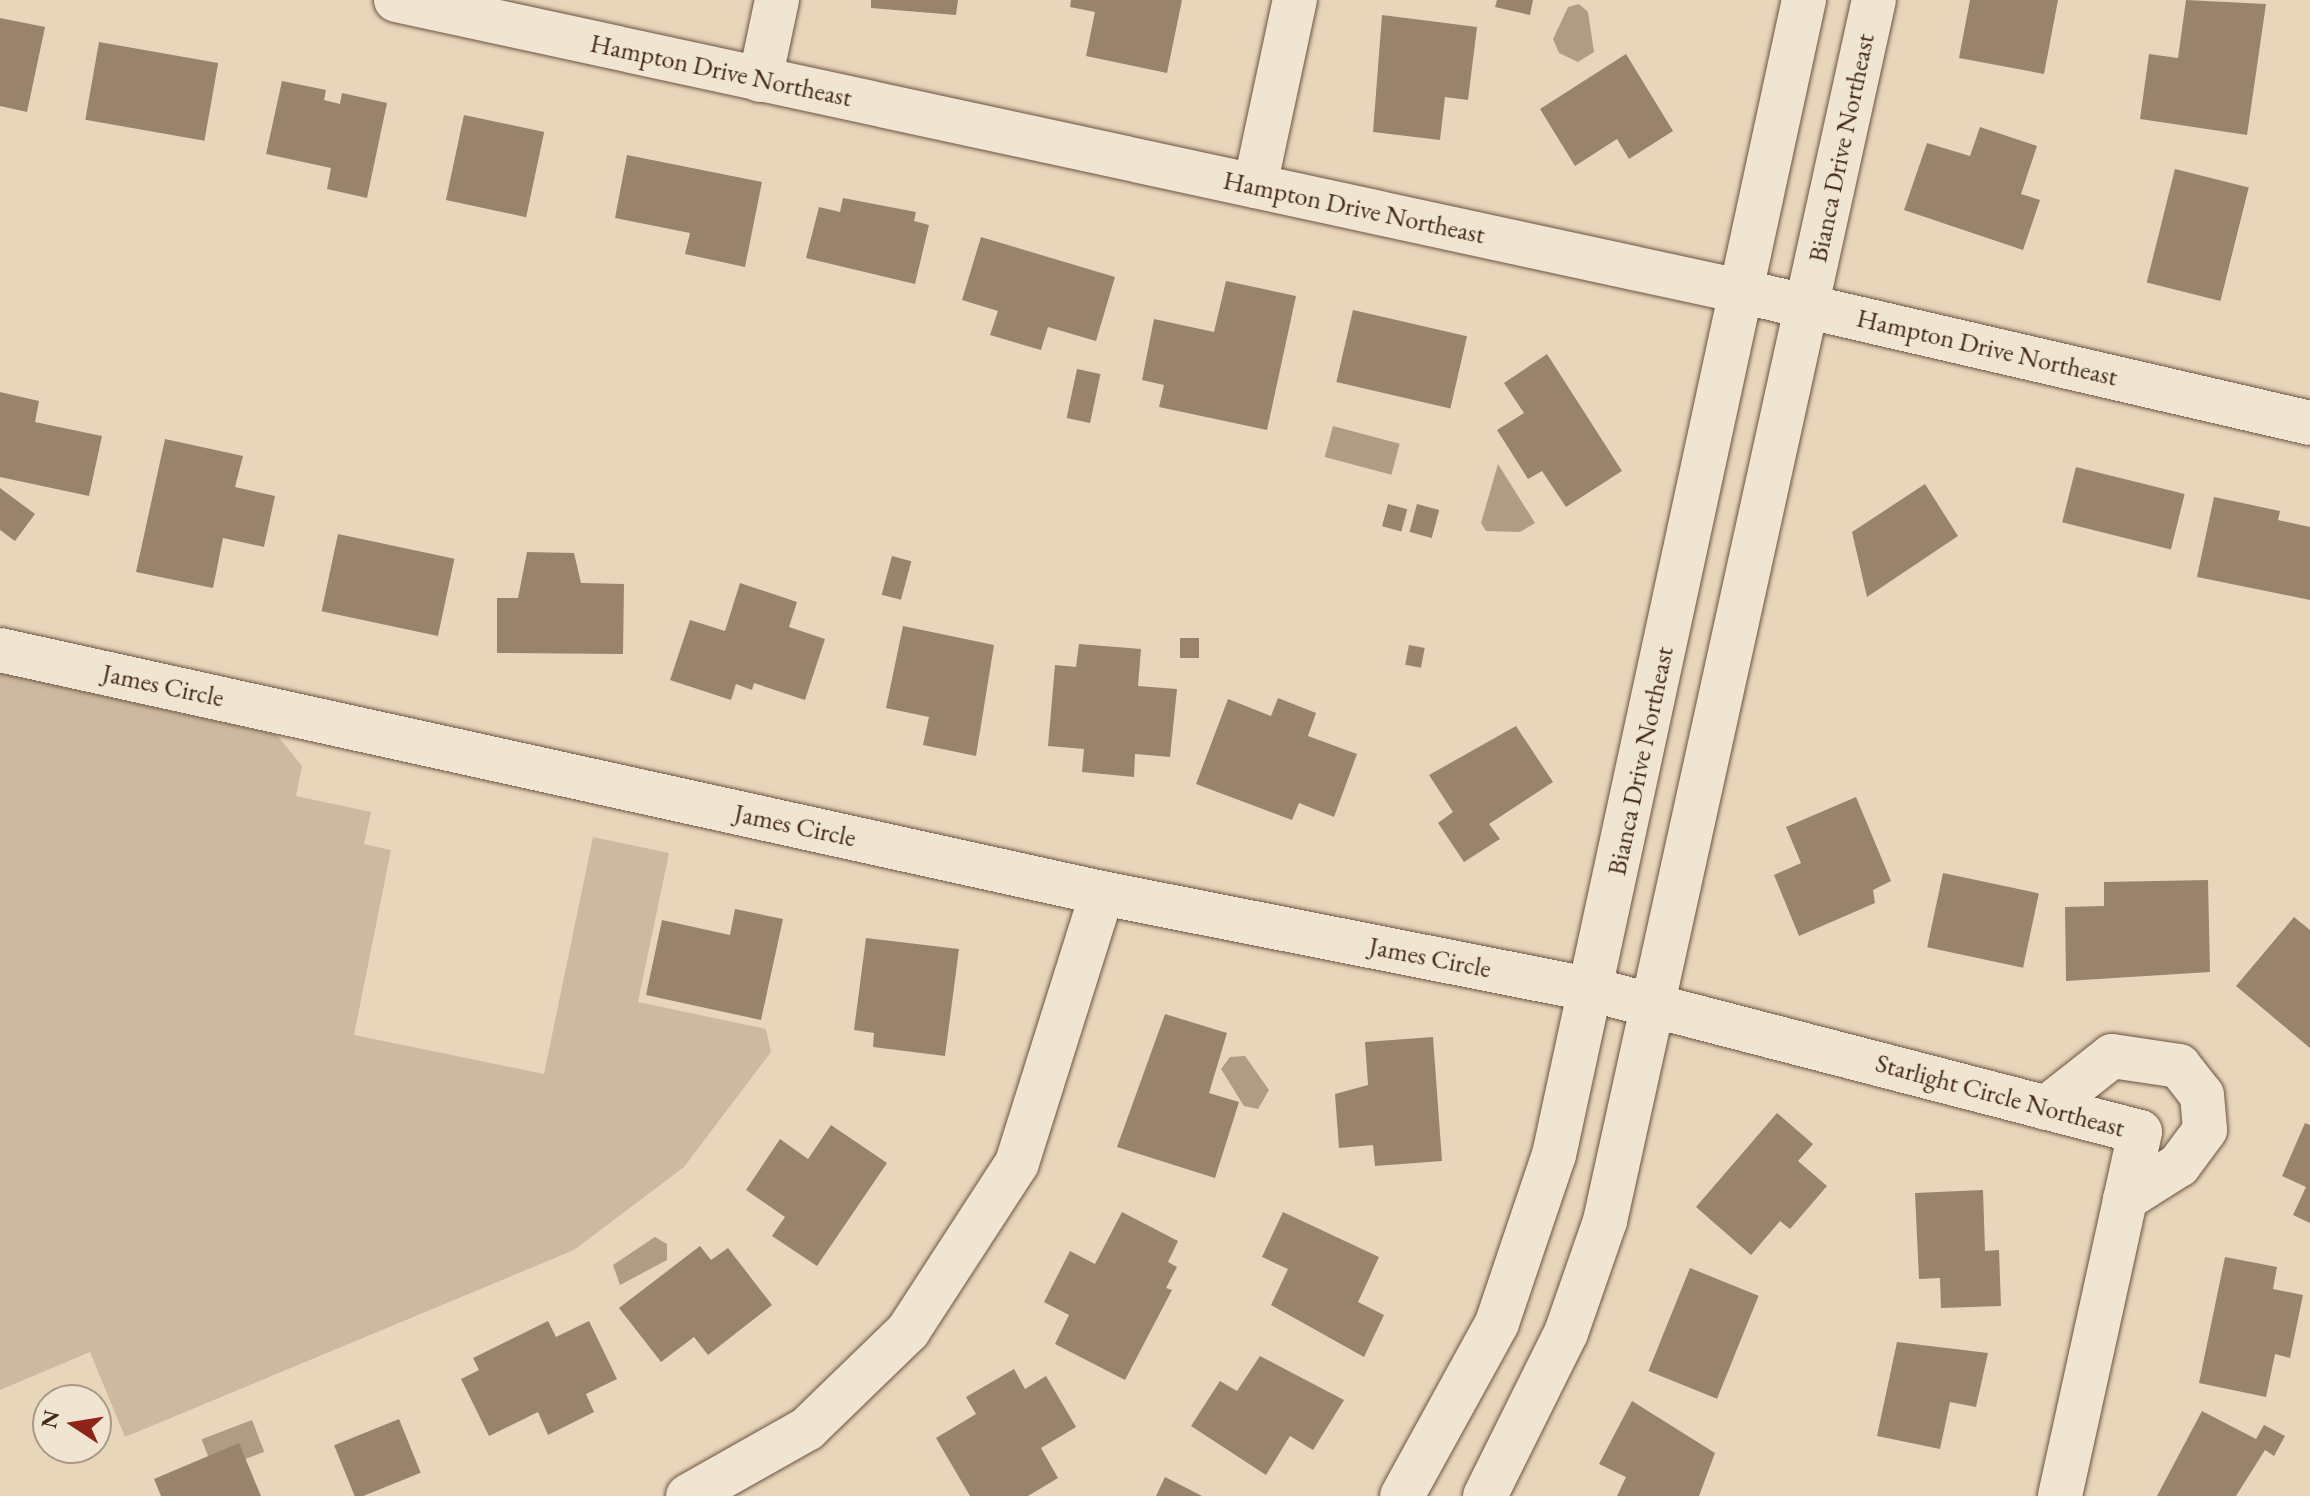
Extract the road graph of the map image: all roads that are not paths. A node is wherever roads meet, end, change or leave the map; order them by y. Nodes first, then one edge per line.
1 (396, 0) edge
2 (777, 0) edge
3 (1295, 0) edge
4 (1804, 0) edge
5 (1874, 0) edge
6 (760, 80) junction
7 (1255, 186) junction
8 (1740, 291) junction
9 (1808, 306) junction
10 (2308, 414) edge
11 (0, 650) edge
12 (1102, 893) junction
13 (1593, 990) junction
14 (1657, 1006) junction
15 (2046, 1108) junction
16 (2125, 1199) junction
17 (688, 1496) edge
18 (1402, 1496) edge
19 (1485, 1496) edge
20 (2060, 1496) edge

1 - 6 street, Hampton Drive Northeast
2 - 6 street
3 - 7 street
4 - 8 street, Bianca Drive Northeast
5 - 9 street, Bianca Drive Northeast
6 - 7 street, Hampton Drive Northeast
7 - 8 street, Hampton Drive Northeast
8 - 9 street, Hampton Drive Northeast
8 - 13 street, Bianca Drive Northeast
9 - 10 street, Hampton Drive Northeast
9 - 14 street, Bianca Drive Northeast
11 - 12 street, James Circle
12 - 13 street, James Circle
12 - 17 street
13 - 14 street, Starlight Circle Northeast
13 - 18 street, Bianca Drive Northeast
14 - 15 street, Starlight Circle Northeast
14 - 19 street, Bianca Drive Northeast
15 - 16 street, Starlight Circle Northeast
15 - 16 street
16 - 20 street, Starlight Circle Northeast

